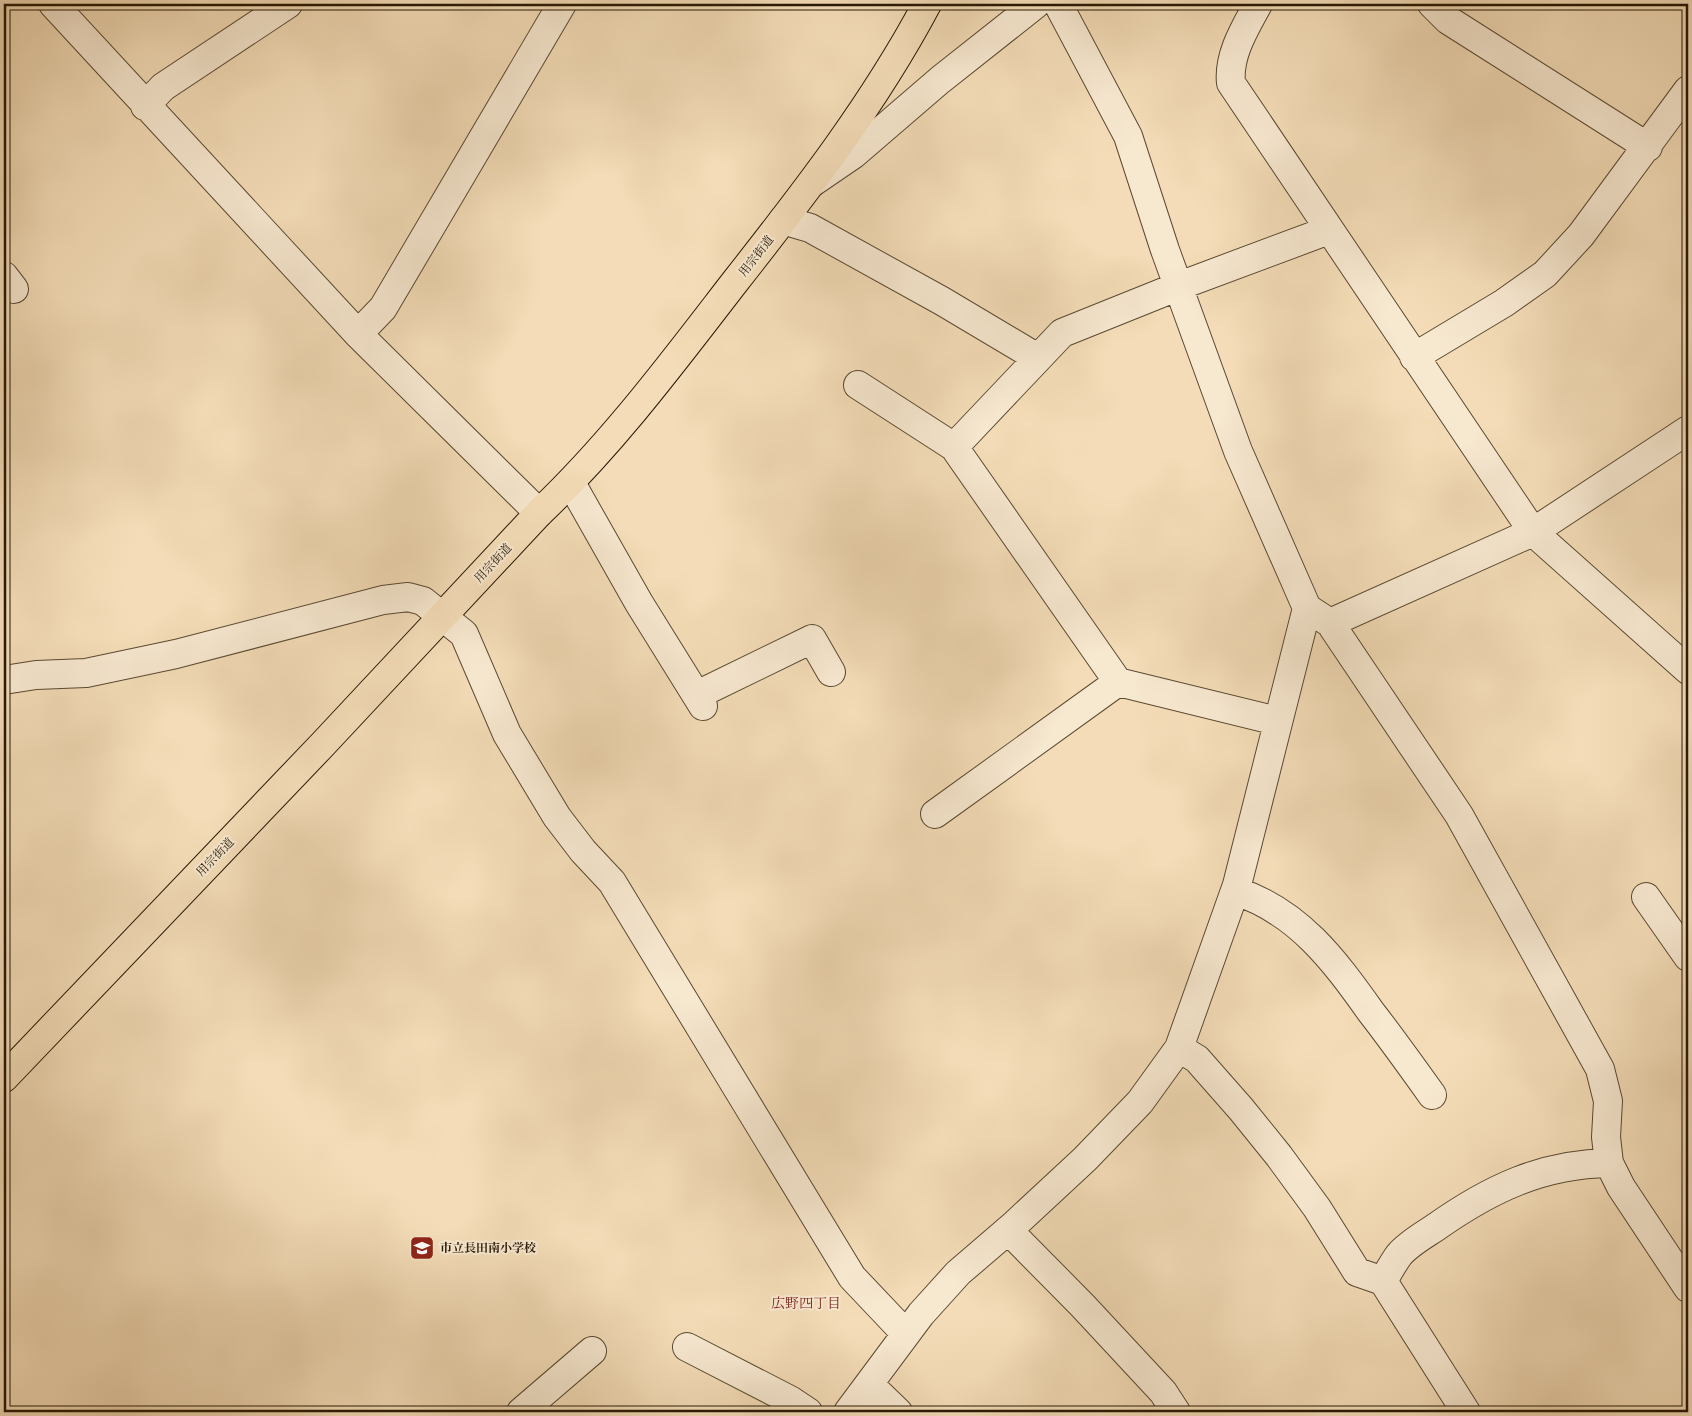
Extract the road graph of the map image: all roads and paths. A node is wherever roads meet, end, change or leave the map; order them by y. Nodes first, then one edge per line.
1 (53, 4) edge
2 (288, 4) edge
3 (562, 4) edge
4 (927, 4) edge
5 (1036, 4) edge
6 (1058, 4) edge
7 (1258, 4) edge
8 (1432, 4) edge
9 (1688, 90) edge
10 (145, 106) junction
11 (1648, 147) junction
12 (812, 184) junction
13 (783, 220) junction
14 (1329, 230) junction
15 (1179, 286) junction
16 (358, 334) junction
17 (1036, 357) junction
18 (1414, 357) junction
19 (858, 385) dead end
20 (1688, 430) edge
21 (954, 447) junction
22 (571, 483) junction
23 (540, 513) junction
24 (1533, 532) junction
25 (1307, 608) junction
26 (443, 616) junction
27 (1330, 623) junction
28 (1688, 670) edge
29 (831, 672) dead end
30 (4, 680) edge
31 (1118, 682) junction
32 (1277, 721) junction
33 (934, 814) dead end
34 (1234, 891) junction
35 (1646, 897) dead end
36 (1688, 956) edge
37 (1179, 1048) junction
38 (4, 1078) edge
39 (1432, 1095) dead end
40 (1609, 1163) junction
41 (1008, 1230) junction
42 (1382, 1281) junction
43 (1688, 1288) edge
44 (906, 1334) junction
45 (687, 1347) dead end
46 (592, 1351) dead end
47 (869, 1384) junction
48 (521, 1412) edge
49 (808, 1412) edge
50 (848, 1412) edge
51 (898, 1412) edge
52 (1176, 1412) edge
53 (1466, 1412) edge

1 - 10 street
2 - 10 street
3 - 16 street
4 - 12 main road, 用宗街道
5 - 12 street
6 - 15 street
7 - 14 street
8 - 11 street
9 - 11 street
10 - 16 street
11 - 18 street
12 - 13 main road, 用宗街道
13 - 17 street
13 - 22 main road, 用宗街道
14 - 15 street
14 - 18 street
15 - 17 street
15 - 25 street
16 - 23 street
17 - 21 street
18 - 24 street
19 - 21 street
20 - 24 street
21 - 31 street
22 - 23 main road, 用宗街道
22 - 29 street
23 - 26 main road, 用宗街道
24 - 27 street
24 - 28 street
25 - 27 street
25 - 32 street
26 - 30 street
26 - 38 main road, 用宗街道
26 - 44 street
27 - 40 street
31 - 32 street
31 - 33 street
32 - 34 street
34 - 37 street
34 - 39 street
35 - 36 street
37 - 41 street
37 - 42 street
40 - 42 street
40 - 43 street
41 - 44 street
41 - 52 street
42 - 53 street
44 - 47 street
45 - 49 street
46 - 48 street
47 - 50 street
47 - 51 street

